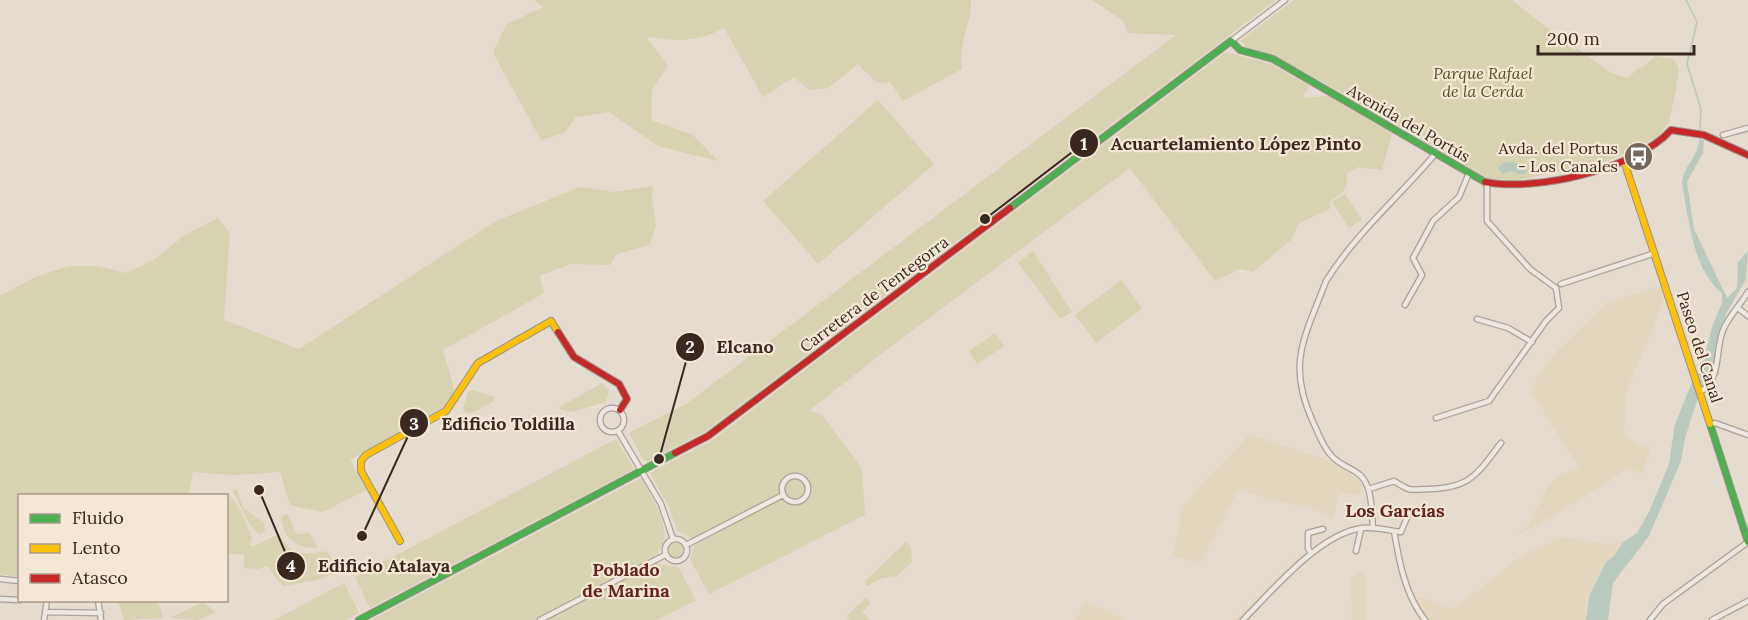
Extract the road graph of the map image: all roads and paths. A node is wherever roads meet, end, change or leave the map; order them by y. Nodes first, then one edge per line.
1 (1285, 0) edge
2 (1231, 41) junction
3 (1748, 128) edge
4 (1723, 135) dead end
5 (1436, 153) junction
6 (1748, 155) edge
7 (1624, 161) junction
8 (1469, 173) junction
9 (1487, 183) junction
10 (1655, 253) junction
11 (1561, 284) dead end
12 (1748, 292) edge
13 (1405, 305) dead end
14 (1738, 308) junction
15 (1748, 316) edge
16 (1477, 319) dead end
17 (1532, 342) junction
18 (1700, 392) junction
19 (620, 410) junction
20 (1436, 418) dead end
21 (1710, 425) junction
22 (620, 431) junction
23 (1748, 435) edge
24 (1500, 443) dead end
25 (643, 470) junction
26 (1369, 489) junction
27 (783, 495) junction
28 (1408, 514) dead end
29 (1361, 528) junction
30 (1373, 528) junction
31 (1323, 529) dead end
32 (1394, 531) junction
33 (673, 539) junction
34 (400, 541) dead end
35 (1748, 542) edge
36 (686, 545) junction
37 (1356, 551) dead end
38 (1310, 552) junction
39 (666, 555) junction
40 (0, 579) edge
41 (18, 581) edge
42 (0, 599) edge
43 (18, 600) edge
44 (1748, 601) edge
45 (47, 602) edge
46 (98, 602) edge
47 (46, 612) junction
48 (101, 613) junction
49 (44, 620) edge
50 (101, 620) edge
51 (358, 620) edge
52 (540, 620) edge
53 (1243, 620) edge
54 (1425, 620) edge
55 (1650, 620) edge
56 (1712, 620) edge

1 - 2 street, Carretera de Tentegorra
2 - 5 main road, Avenida del Portús
2 - 25 main road, Carretera de Tentegorra
3 - 4 street
5 - 8 main road, Avenida del Portús
5 - 26 street
6 - 7 main road, Avenida del Portús
7 - 9 main road, Avenida del Portús
7 - 10 main road, Paseo del Canal
8 - 9 main road, Avenida del Portús
8 - 13 street
9 - 17 street
10 - 11 street
10 - 18 main road, Paseo del Canal
12 - 14 street
14 - 15 street
14 - 18 street
16 - 17 street
17 - 20 street
18 - 21 main road, Paseo del Canal
19 - 22 street
19 - 22 street
19 - 34 main road
21 - 23 street
21 - 35 main road, Paseo del Canal
22 - 25 street
24 - 26 street
25 - 33 street
25 - 51 main road, Carretera de Tentegorra
26 - 30 street
27 - 27 street
27 - 36 street
28 - 32 street
29 - 30 street
29 - 37 street
29 - 38 street
30 - 32 street
31 - 38 street
32 - 54 street
33 - 36 street
33 - 39 street
35 - 55 street
36 - 39 street
38 - 53 street
39 - 52 street
40 - 41 street
42 - 43 street
44 - 56 street
45 - 47 street
46 - 48 street
47 - 48 street
47 - 49 street
48 - 50 street

